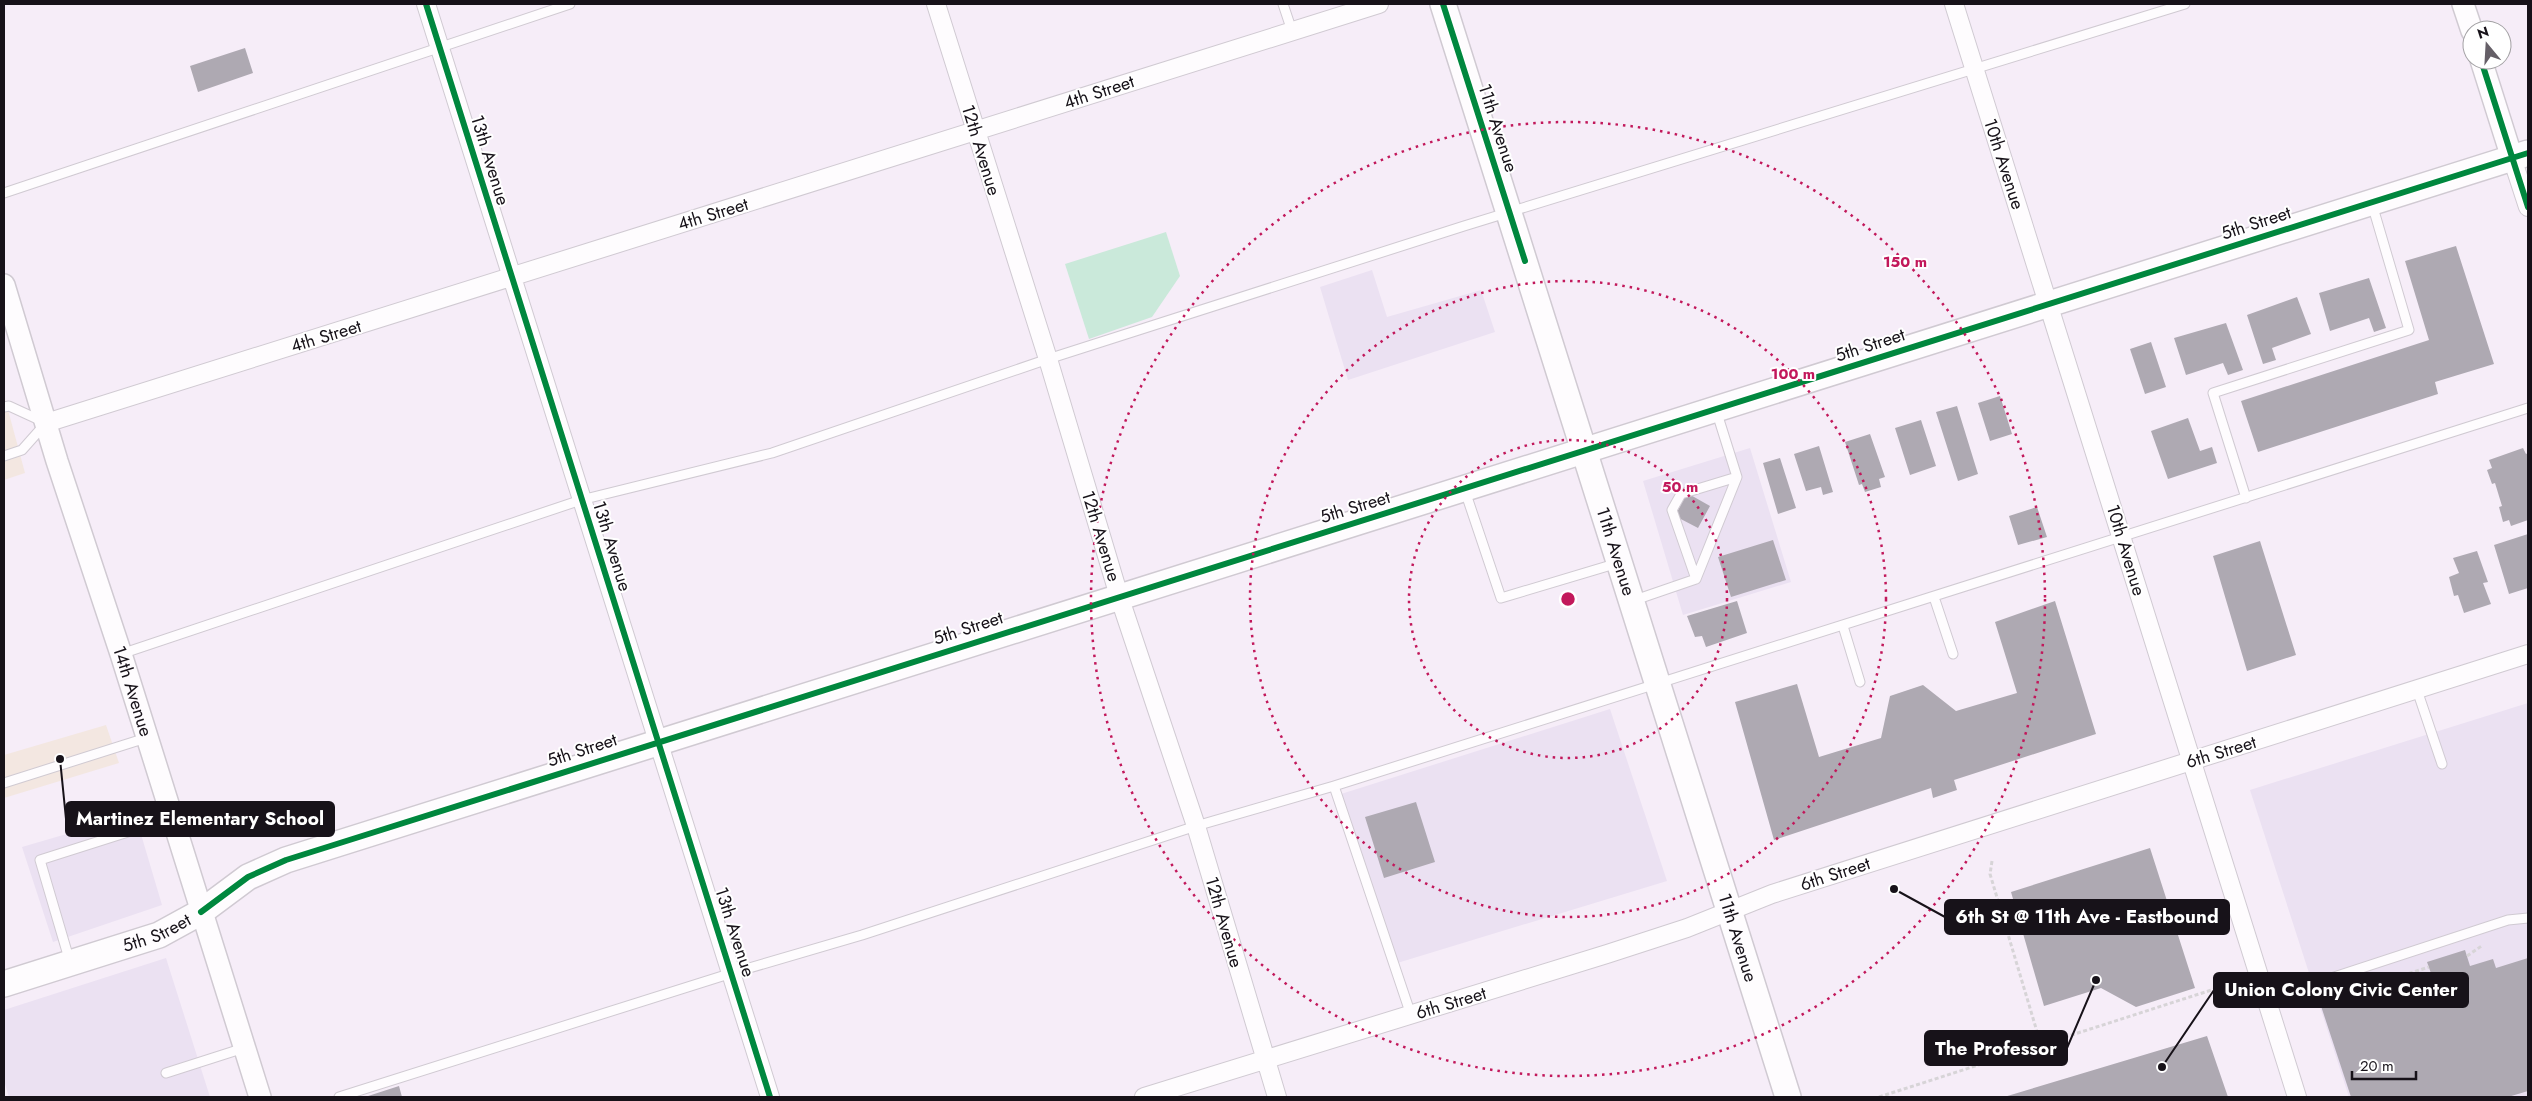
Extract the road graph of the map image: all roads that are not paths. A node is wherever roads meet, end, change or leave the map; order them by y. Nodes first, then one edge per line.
1 (426, 4) edge
2 (570, 4) edge
3 (936, 4) edge
4 (1284, 4) edge
5 (1379, 4) edge
6 (1443, 4) edge
7 (1954, 4) edge
8 (2185, 4) edge
9 (2463, 4) edge
10 (2468, 20) edge
11 (1292, 31) junction
12 (439, 46) junction
13 (1974, 68) junction
14 (2485, 70) edge
15 (975, 132) junction
16 (2520, 155) edge
17 (4, 193) edge
18 (2371, 202) junction
19 (2528, 207) edge
20 (1509, 211) junction
21 (512, 277) junction
22 (4, 285) edge
23 (2048, 304) junction
24 (1048, 358) junction
25 (4, 407) edge
26 (2528, 408) edge
27 (1716, 409) junction
28 (46, 423) junction
29 (1585, 450) junction
30 (4, 456) edge
31 (1737, 477) junction
32 (1464, 488) junction
33 (2246, 498) junction
34 (581, 500) junction
35 (2122, 538) junction
36 (1620, 562) junction
37 (1696, 579) junction
38 (1119, 596) junction
39 (1934, 597) junction
40 (1632, 601) junction
41 (1842, 626) junction
42 (121, 654) junction
43 (1953, 654) dead end
44 (2528, 654) edge
45 (1860, 682) dead end
46 (1658, 684) junction
47 (2417, 690) junction
48 (147, 737) junction
49 (658, 742) junction
50 (2192, 761) junction
51 (2442, 764) dead end
52 (4, 783) edge
53 (1334, 786) junction
54 (172, 818) junction
55 (1196, 826) junction
56 (1730, 910) junction
57 (201, 912) junction
58 (2528, 918) edge
59 (70, 963) junction
60 (732, 973) junction
61 (4, 984) edge
62 (2267, 999) junction
63 (1411, 1015) junction
64 (244, 1048) junction
65 (1264, 1059) junction
66 (166, 1072) dead end
67 (260, 1097) edge
68 (339, 1097) edge
69 (770, 1097) edge
70 (1144, 1097) edge
71 (1277, 1097) edge
72 (1788, 1097) edge
73 (2297, 1097) edge

1 - 12 street, 13th Avenue
2 - 12 lane
3 - 15 street, 12th Avenue
4 - 11 lane
5 - 11 street, 4th Street
6 - 20 main road, 11th Avenue
7 - 13 street, 10th Avenue
8 - 13 lane
9 - 10 street
11 - 15 street, 4th Street
12 - 17 lane
12 - 21 street, 13th Avenue
13 - 20 lane
13 - 23 street, 10th Avenue
14 - 16 street
15 - 21 street, 4th Street
15 - 24 street, 12th Avenue
16 - 18 main road, 5th Street
16 - 19 street
18 - 23 main road, 5th Street
18 - 33 lane
20 - 24 lane
20 - 29 main road, 11th Avenue
21 - 28 street, 4th Street
21 - 34 street, 13th Avenue
22 - 28 street, 14th Avenue
23 - 27 main road, 5th Street
23 - 35 street, 10th Avenue
24 - 34 lane
24 - 38 street, 12th Avenue
25 - 28 lane
26 - 33 lane
27 - 29 main road, 5th Street
27 - 31 lane
28 - 30 lane
28 - 42 street, 14th Avenue
29 - 32 main road, 5th Street
29 - 36 main road, 11th Avenue
31 - 37 lane
31 - 37 lane
32 - 36 lane
32 - 38 main road, 5th Street
33 - 35 lane
34 - 42 lane
34 - 49 street, 13th Avenue
35 - 39 lane
35 - 50 street, 10th Avenue
36 - 40 main road, 11th Avenue
37 - 40 lane
38 - 49 main road, 5th Street
38 - 55 street, 12th Avenue
39 - 41 lane
39 - 43 lane
40 - 46 main road, 11th Avenue
41 - 45 lane
41 - 46 lane
42 - 48 street, 14th Avenue
44 - 47 street, 6th Street
46 - 53 lane
46 - 56 main road, 11th Avenue
47 - 50 street, 6th Street
47 - 51 lane
48 - 52 lane
48 - 54 street, 14th Avenue
49 - 57 main road, 5th Street
49 - 60 street, 13th Avenue
50 - 56 street, 6th Street
50 - 62 street, 10th Avenue
53 - 55 lane
53 - 63 lane
54 - 57 street, 14th Avenue
54 - 59 lane
55 - 60 lane
55 - 65 street, 12th Avenue
56 - 63 street, 6th Street
56 - 72 main road, 11th Avenue
57 - 59 main road, 5th Street
57 - 64 street, 14th Avenue
58 - 62 lane
59 - 61 main road, 5th Street
60 - 68 lane
60 - 69 street, 13th Avenue
62 - 73 street, 10th Avenue
63 - 65 street, 6th Street
64 - 66 lane
64 - 67 street, 14th Avenue
65 - 70 street, 6th Street
65 - 71 street, 12th Avenue

